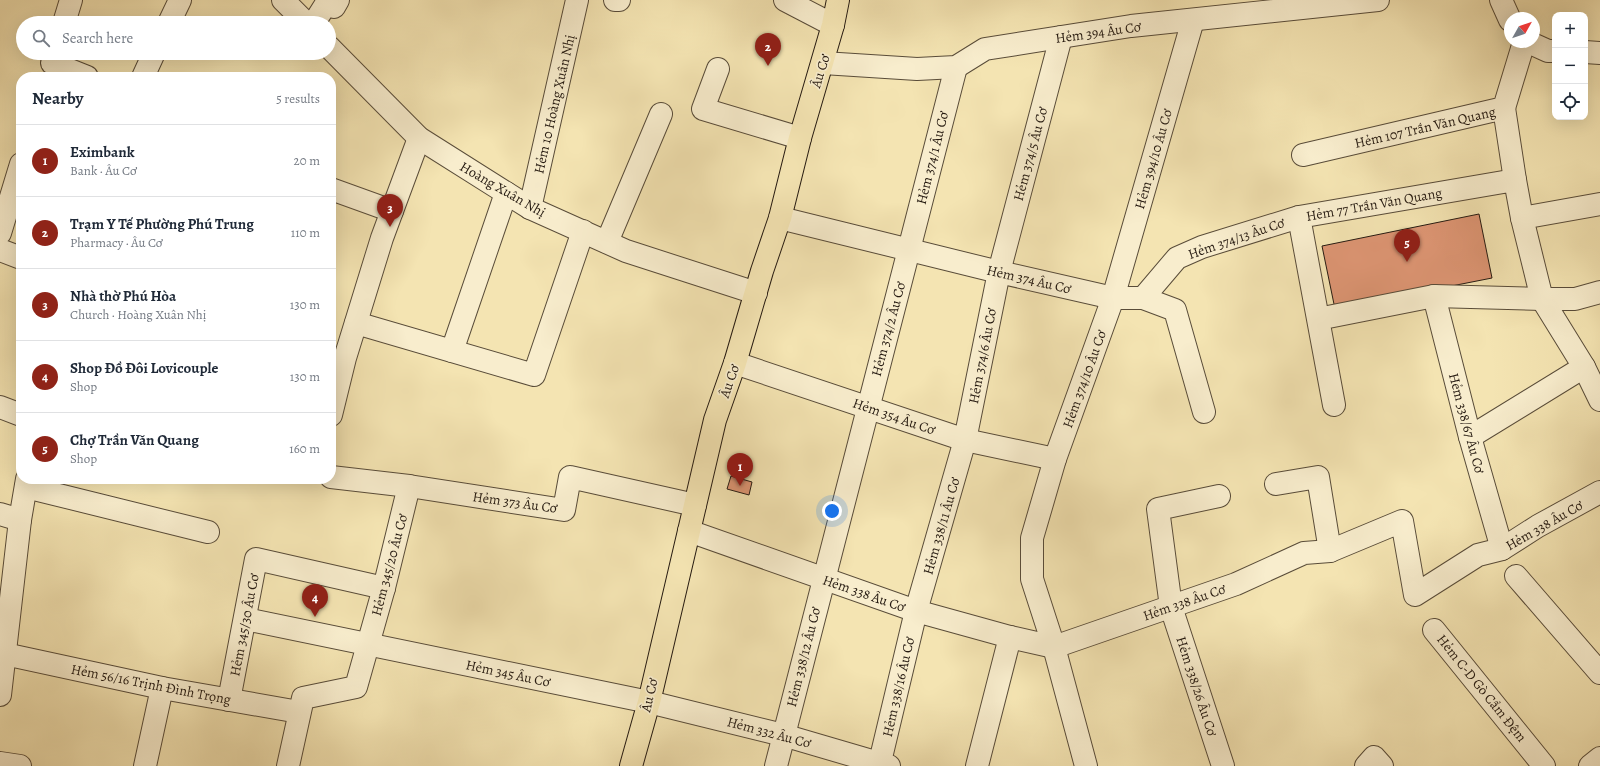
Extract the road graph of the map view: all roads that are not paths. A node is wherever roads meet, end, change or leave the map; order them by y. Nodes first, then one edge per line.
1 (71, 0) edge
2 (180, 0) edge
3 (283, 0) edge
4 (338, 0) edge
5 (577, 0) edge
6 (615, 0) edge
7 (619, 0) edge
8 (785, 0) edge
9 (838, 0) edge
10 (1378, 0) edge
11 (1501, 0) edge
12 (1506, 12) edge
13 (66, 16) edge
14 (172, 16) edge
15 (299, 16) edge
16 (318, 16) edge
17 (1193, 20) junction
18 (832, 25) junction
19 (1061, 37) junction
20 (1540, 47) edge
21 (1522, 48) edge
22 (1552, 51) edge
23 (1588, 52) edge
24 (1600, 53) edge
25 (336, 54) edge
26 (151, 60) edge
27 (822, 63) junction
28 (51, 64) edge
29 (956, 67) junction
30 (718, 69) dead end
31 (73, 72) edge
32 (145, 72) edge
33 (1504, 108) junction
34 (661, 114) dead end
35 (419, 138) junction
36 (800, 138) junction
37 (1303, 155) dead end
38 (16, 180) edge
39 (1515, 180) junction
40 (336, 191) edge
41 (506, 193) junction
42 (1600, 204) edge
43 (530, 208) junction
44 (392, 211) junction
45 (1299, 217) junction
46 (780, 218) junction
47 (1522, 218) junction
48 (0, 232) edge
49 (583, 232) junction
50 (607, 242) junction
51 (0, 250) edge
52 (909, 250) junction
53 (16, 256) edge
54 (999, 272) junction
55 (1600, 292) edge
56 (756, 293) junction
57 (1434, 296) junction
58 (1113, 298) junction
59 (1143, 298) junction
60 (1542, 299) junction
61 (1318, 319) junction
62 (356, 323) junction
63 (452, 351) junction
64 (338, 356) edge
65 (735, 363) junction
66 (1584, 367) junction
67 (336, 371) edge
68 (1600, 400) edge
69 (1334, 405) dead end
70 (0, 407) edge
71 (867, 407) junction
72 (1204, 412) dead end
73 (16, 413) edge
74 (1470, 437) junction
75 (966, 440) junction
76 (1055, 459) junction
77 (336, 478) edge
78 (26, 484) edge
79 (30, 484) edge
80 (1276, 484) dead end
81 (409, 486) junction
82 (1600, 492) edge
83 (1219, 496) dead end
84 (695, 505) junction
85 (10, 517) edge
86 (689, 531) junction
87 (208, 532) dead end
88 (1502, 550) junction
89 (1330, 551) junction
90 (1516, 576) dead end
91 (823, 579) junction
92 (384, 588) junction
93 (1170, 607) junction
94 (916, 612) junction
95 (245, 619) junction
96 (1434, 630) dead end
97 (1010, 637) junction
98 (368, 643) junction
99 (1054, 647) junction
100 (2, 654) edge
101 (1600, 673) edge
102 (162, 688) junction
103 (0, 695) edge
104 (229, 700) junction
105 (648, 702) junction
106 (299, 712) junction
107 (783, 735) junction
108 (1600, 758) edge
109 (0, 763) edge
110 (882, 765) edge
111 (20, 766) edge
112 (144, 766) edge
113 (288, 766) edge
114 (631, 766) edge
115 (776, 766) edge
116 (977, 766) edge
117 (1086, 766) edge
118 (1222, 766) edge
119 (1544, 766) edge
120 (1590, 766) edge

1 - 13 street
2 - 14 street
3 - 15 street
4 - 16 street
5 - 43 street, Hẻm 10 Hoàng Xuân Nhị
6 - 7 street
8 - 18 street
9 - 18 main road, Âu Cơ
10 - 17 street, Hẻm 394 Âu Cơ
11 - 12 street
17 - 19 street, Hẻm 394 Âu Cơ
17 - 58 street, Hẻm 394/10 Âu Cơ
18 - 27 main road, Âu Cơ
19 - 29 street, Hẻm 394 Âu Cơ
19 - 54 street, Hẻm 374/5 Âu Cơ
20 - 22 street
21 - 33 street, Hẻm 107 Trần Văn Quang
23 - 24 street
25 - 35 street, Hoàng Xuân Nhị
26 - 32 street
27 - 29 street, Hẻm 394 Âu Cơ
27 - 36 main road, Âu Cơ
28 - 31 street
29 - 52 street, Hẻm 374/1 Âu Cơ
30 - 36 street
33 - 37 street, Hẻm 107 Trần Văn Quang
33 - 39 street
34 - 50 street
35 - 41 street, Hoàng Xuân Nhị
35 - 44 street
36 - 46 main road, Âu Cơ
38 - 48 street
39 - 45 street, Hẻm 77 Trần Văn Quang
39 - 47 street
40 - 44 street
41 - 43 street, Hoàng Xuân Nhị
41 - 63 street
42 - 47 street
43 - 49 street, Hoàng Xuân Nhị
44 - 62 street
45 - 59 street, Hẻm 374/13 Âu Cơ
45 - 61 street, Hẻm 77 Trần Văn Quang
46 - 52 street, Hẻm 374 Âu Cơ
46 - 56 main road, Âu Cơ
47 - 60 street
49 - 50 street, Hoàng Xuân Nhị
49 - 63 street
50 - 56 street, Hoàng Xuân Nhị
51 - 53 street
52 - 54 street, Hẻm 374 Âu Cơ
52 - 71 street, Hẻm 374/2 Âu Cơ
54 - 58 street, Hẻm 374 Âu Cơ
54 - 75 street, Hẻm 374/6 Âu Cơ
55 - 60 street
56 - 65 main road, Âu Cơ
57 - 60 street
57 - 61 street
57 - 74 street, Hẻm 338/67 Âu Cơ
58 - 59 street, Hẻm 374 Âu Cơ
58 - 76 street, Hẻm 374/10 Âu Cơ
59 - 72 street, Hẻm 374 Âu Cơ
60 - 66 street
61 - 69 street, Hẻm 77 Trần Văn Quang
62 - 63 street
62 - 64 street
64 - 67 street
65 - 71 street, Hẻm 354 Âu Cơ
65 - 84 main road, Âu Cơ
66 - 68 street
66 - 74 street
70 - 73 street
71 - 75 street, Hẻm 354 Âu Cơ
71 - 91 street, Hẻm 374/2 Âu Cơ
74 - 88 street, Hẻm 338/67 Âu Cơ
75 - 76 street, Hẻm 354 Âu Cơ
75 - 94 street, Hẻm 338/11 Âu Cơ
76 - 99 street, Hẻm 374/10 Âu Cơ
77 - 81 street, Hẻm 373 Âu Cơ
78 - 85 street
79 - 87 street
80 - 89 street
81 - 84 street, Hẻm 373 Âu Cơ
81 - 92 street, Hẻm 345/20 Âu Cơ
82 - 88 street, Hẻm 338 Âu Cơ
83 - 93 street, Hẻm 338/26 Âu Cơ
84 - 86 main road, Âu Cơ
85 - 100 street
86 - 91 street, Hẻm 338 Âu Cơ
86 - 105 main road, Âu Cơ
88 - 89 street, Hẻm 338 Âu Cơ
89 - 93 street, Hẻm 338 Âu Cơ
90 - 101 street
91 - 94 street, Hẻm 338 Âu Cơ
91 - 107 street, Hẻm 338/12 Âu Cơ
92 - 95 street, Hẻm 345/30 Âu Cơ
92 - 98 street, Hẻm 345/20 Âu Cơ
93 - 99 street, Hẻm 338 Âu Cơ
93 - 118 street, Hẻm 338/26 Âu Cơ
94 - 97 street, Hẻm 338 Âu Cơ
94 - 110 street, Hẻm 338/16 Âu Cơ
95 - 98 street, Hẻm 345 Âu Cơ
95 - 104 street, Hẻm 345/30 Âu Cơ
96 - 119 street, Hẻm C-D Gò Cẩm Đệm
97 - 99 street, Hẻm 338 Âu Cơ
97 - 116 street
98 - 105 street, Hẻm 345 Âu Cơ
98 - 106 street, Hẻm 345/20 Âu Cơ
99 - 117 street, Hẻm 374/10 Âu Cơ
100 - 102 street, Hẻm 56/16 Trịnh Đình Trọng
100 - 103 street
102 - 104 street, Hẻm 56/16 Trịnh Đình Trọng
102 - 112 street
104 - 106 street, Hẻm 56/16 Trịnh Đình Trọng
105 - 107 street, Hẻm 332 Âu Cơ
105 - 114 main road, Âu Cơ
106 - 113 street
107 - 110 street, Hẻm 332 Âu Cơ
107 - 115 street, Hẻm 338/12 Âu Cơ
108 - 120 street
109 - 111 street

